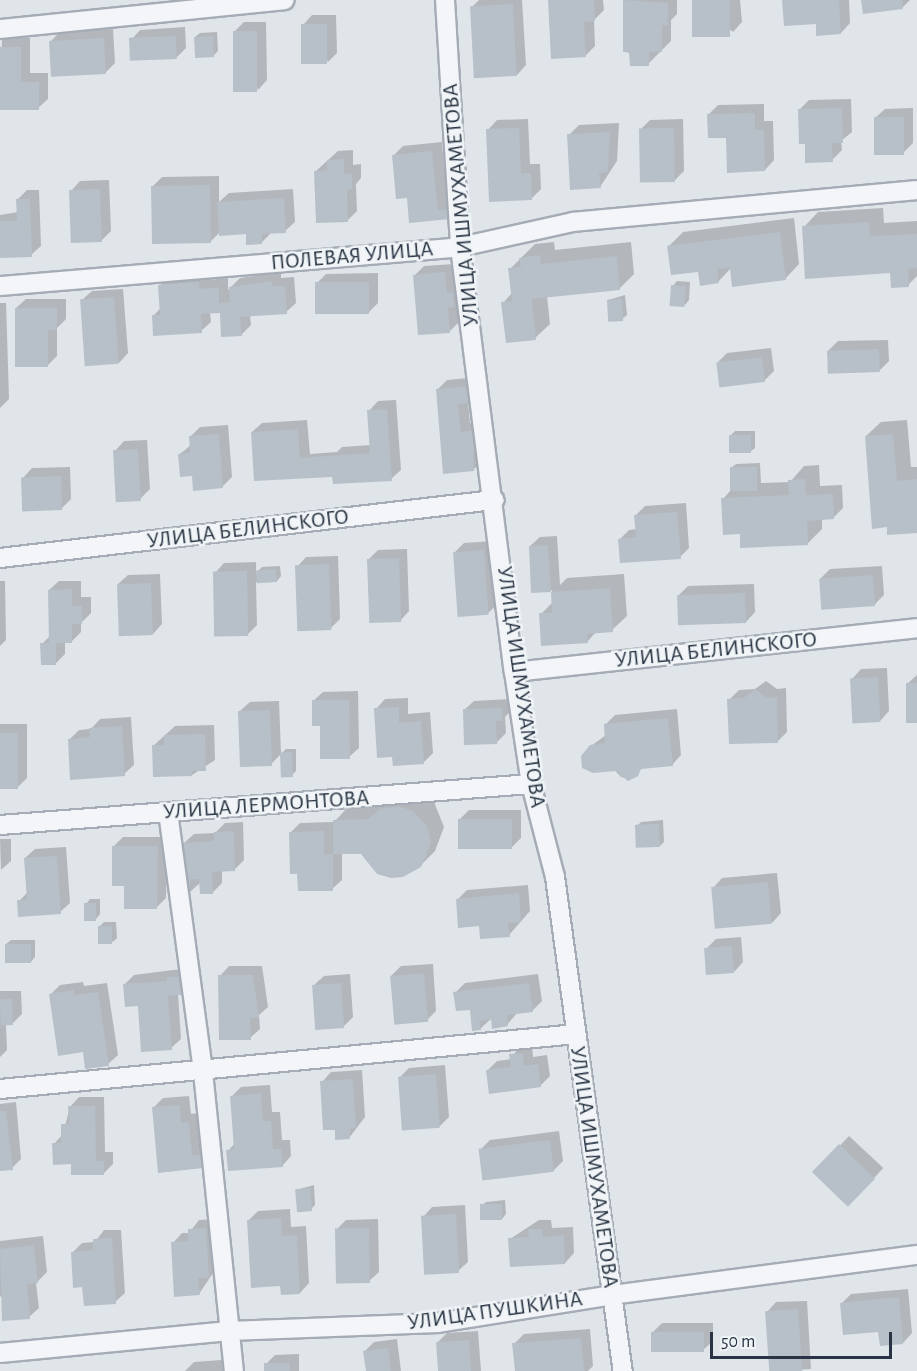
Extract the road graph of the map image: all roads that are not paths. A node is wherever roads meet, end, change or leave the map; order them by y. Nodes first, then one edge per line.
1 (285, 0) edge
2 (445, 0) edge
3 (0, 28) edge
4 (917, 190) edge
5 (460, 247) junction
6 (0, 286) edge
7 (495, 500) junction
8 (0, 558) edge
9 (917, 628) edge
10 (514, 672) junction
11 (531, 784) junction
12 (168, 812) junction
13 (0, 825) edge
14 (576, 1034) junction
15 (203, 1072) junction
16 (0, 1089) edge
17 (917, 1255) edge
18 (612, 1295) junction
19 (229, 1331) junction
20 (0, 1353) edge
21 (234, 1371) edge
22 (623, 1371) edge

1 - 3 street
2 - 5 street, УЛИЦА ИШМУХАМЕТОВА
4 - 5 street, ПОЛЕВАЯ УЛИЦА
5 - 6 street, ПОЛЕВАЯ УЛИЦА
5 - 7 street, УЛИЦА ИШМУХАМЕТОВА
7 - 8 street, УЛИЦА БЕЛИНСКОГО
7 - 10 street, УЛИЦА ИШМУХАМЕТОВА
9 - 10 street, УЛИЦА БЕЛИНСКОГО
10 - 11 street, УЛИЦА ИШМУХАМЕТОВА
11 - 12 street, УЛИЦА ЛЕРМОНТОВА
11 - 14 street, УЛИЦА ИШМУХАМЕТОВА
12 - 13 street, УЛИЦА ЛЕРМОНТОВА
12 - 15 street
14 - 15 street
14 - 18 street, УЛИЦА ИШМУХАМЕТОВА
15 - 16 street
15 - 19 street
17 - 18 street, УЛИЦА ПУШКИНА
18 - 19 street, УЛИЦА ПУШКИНА
18 - 22 street, УЛИЦА ИШМУХАМЕТОВА
19 - 20 street, УЛИЦА ПУШКИНА
19 - 21 street

